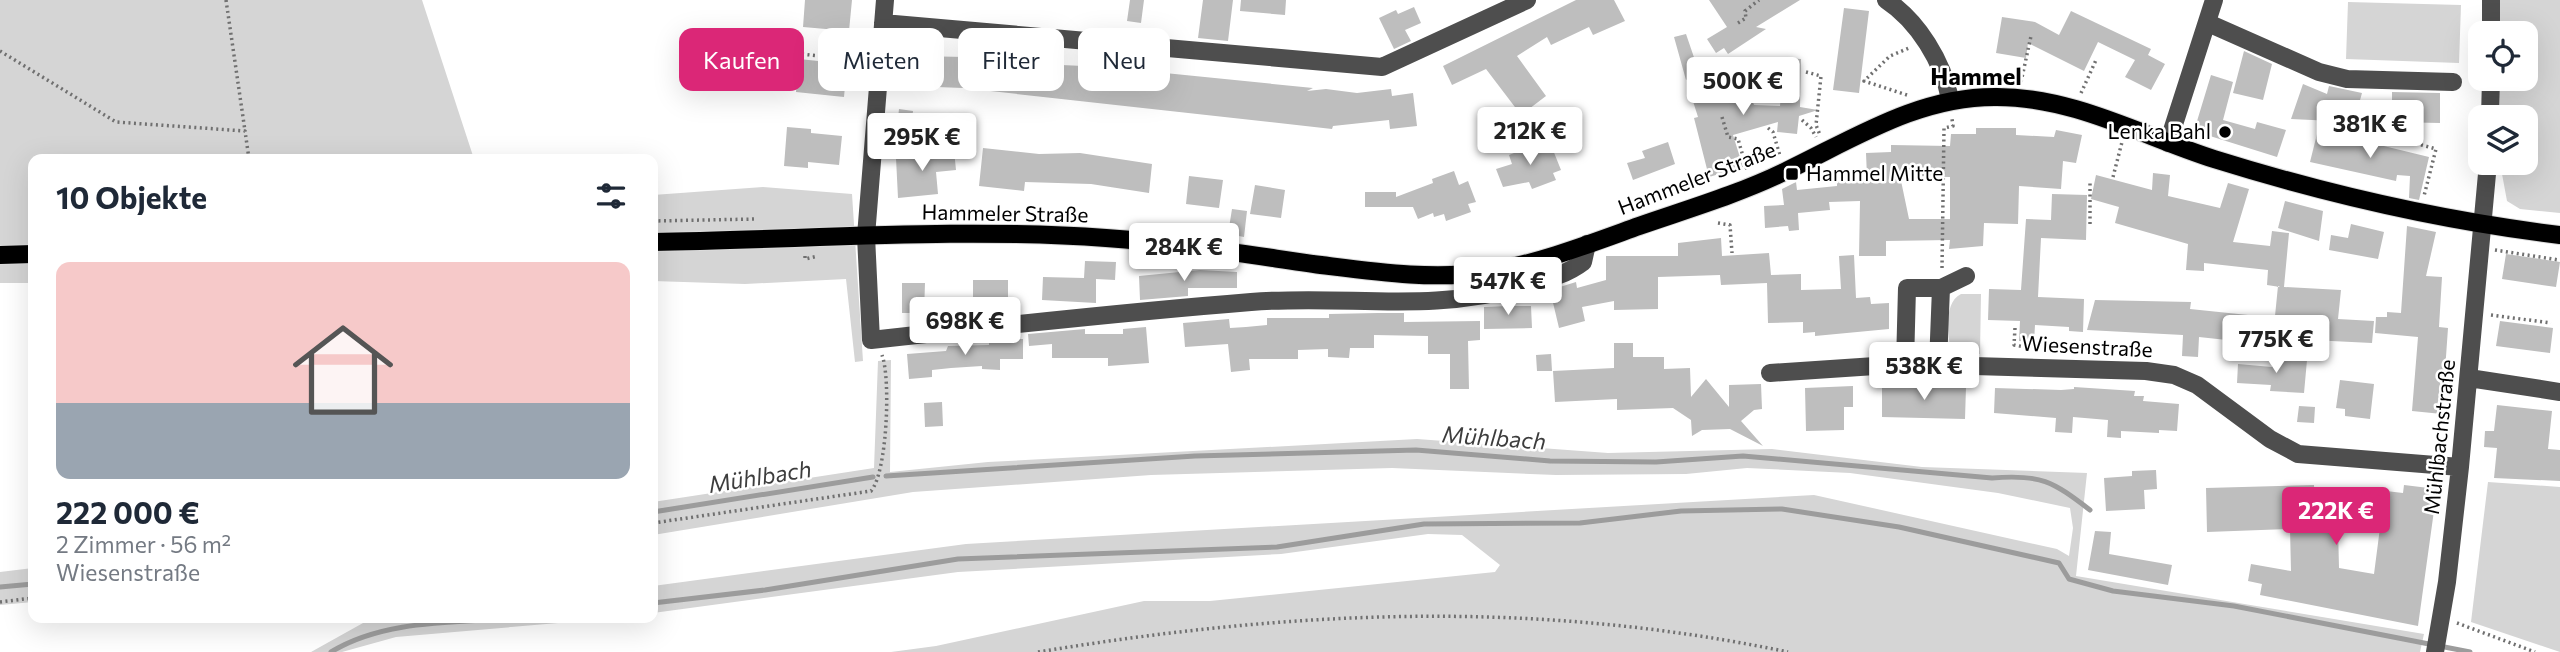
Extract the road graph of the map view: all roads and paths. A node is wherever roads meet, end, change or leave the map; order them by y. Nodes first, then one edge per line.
1 (226, 0) edge
2 (885, 0) edge
3 (1527, 0) edge
4 (1759, 0) edge
5 (1886, 0) edge
6 (2491, 0) edge
7 (2209, 2) edge
8 (2491, 21) edge
9 (883, 23) junction
10 (1738, 23) dead end
11 (2208, 23) junction
12 (883, 28) edge
13 (2031, 36) dead end
14 (1928, 46) junction
15 (0, 51) edge
16 (2096, 60) dead end
17 (1806, 72) dead end
18 (2453, 82) dead end
19 (878, 91) edge
20 (2018, 97) junction
21 (1950, 99) junction
22 (1931, 104) junction
23 (2072, 108) junction
24 (1722, 117) dead end
25 (1801, 120) dead end
26 (1951, 126) dead end
27 (2126, 127) junction
28 (1768, 128) dead end
29 (2368, 130) dead end
30 (244, 131) junction
31 (2168, 143) junction
32 (1821, 144) junction
33 (1777, 150) dead end
34 (247, 154) edge
35 (1747, 168) dead end
36 (2487, 175) edge
37 (2113, 177) dead end
38 (2090, 182) dead end
39 (2421, 212) junction
40 (1718, 223) dead end
41 (2090, 224) dead end
42 (2484, 226) junction
43 (2560, 235) edge
44 (866, 236) junction
45 (658, 243) edge
46 (1587, 244) junction
47 (2482, 248) junction
48 (1732, 253) dead end
49 (28, 254) edge
50 (0, 255) edge
51 (2559, 260) edge
52 (1966, 276) dead end
53 (1941, 288) junction
54 (2475, 313) junction
55 (2551, 323) dead end
56 (2015, 328) dead end
57 (871, 340) junction
58 (2025, 347) dead end
59 (1905, 364) junction
60 (1938, 364) junction
61 (1770, 373) dead end
62 (2469, 378) junction
63 (2560, 392) edge
64 (2460, 467) junction
65 (658, 522) edge
66 (28, 599) edge
67 (0, 602) edge
68 (2441, 621) junction
69 (1038, 652) edge
70 (1788, 652) edge
71 (2435, 652) edge
72 (2535, 652) edge

1 - 30 path
2 - 9 street
3 - 9 street
4 - 10 path
5 - 14 street
6 - 8 street
7 - 11 street
9 - 12 street
11 - 18 street
11 - 31 street
13 - 20 path
14 - 21 street
14 - 22 path
15 - 30 path
16 - 23 path
17 - 32 path
19 - 44 street
20 - 21 main road, Hammeler Straße
20 - 23 main road, Hammeler Straße
21 - 22 main road, Hammeler Straße
22 - 32 main road, Hammeler Straße
23 - 27 main road, Hammeler Straße
24 - 35 path
25 - 32 path
26 - 53 path
27 - 31 main road, Hammeler Straße
27 - 37 path
28 - 33 path
29 - 39 path
30 - 34 path
31 - 39 main road, Hammeler Straße
32 - 46 main road, Hammeler Straße
36 - 42 street, Mühlbachstraße
38 - 41 path
39 - 42 main road, Hammeler Straße
40 - 48 path
42 - 43 main road, Hammeler Straße
42 - 47 street, Mühlbachstraße
44 - 45 main road, Hammeler Straße
44 - 46 main road, Hammeler Straße
44 - 57 street
46 - 57 street
47 - 51 path
47 - 54 street, Mühlbachstraße
49 - 50 main road
52 - 53 street
53 - 59 street
53 - 60 street
54 - 55 path
54 - 62 street, Mühlbachstraße
56 - 58 path
57 - 65 path
59 - 60 street, Wiesenstraße
59 - 61 street, Wiesenstraße
60 - 64 street, Wiesenstraße
62 - 63 street
62 - 64 street, Mühlbachstraße
64 - 68 street, Mühlbachstraße
66 - 67 path
68 - 71 street, Mühlbachstraße
68 - 72 path
69 - 70 path

